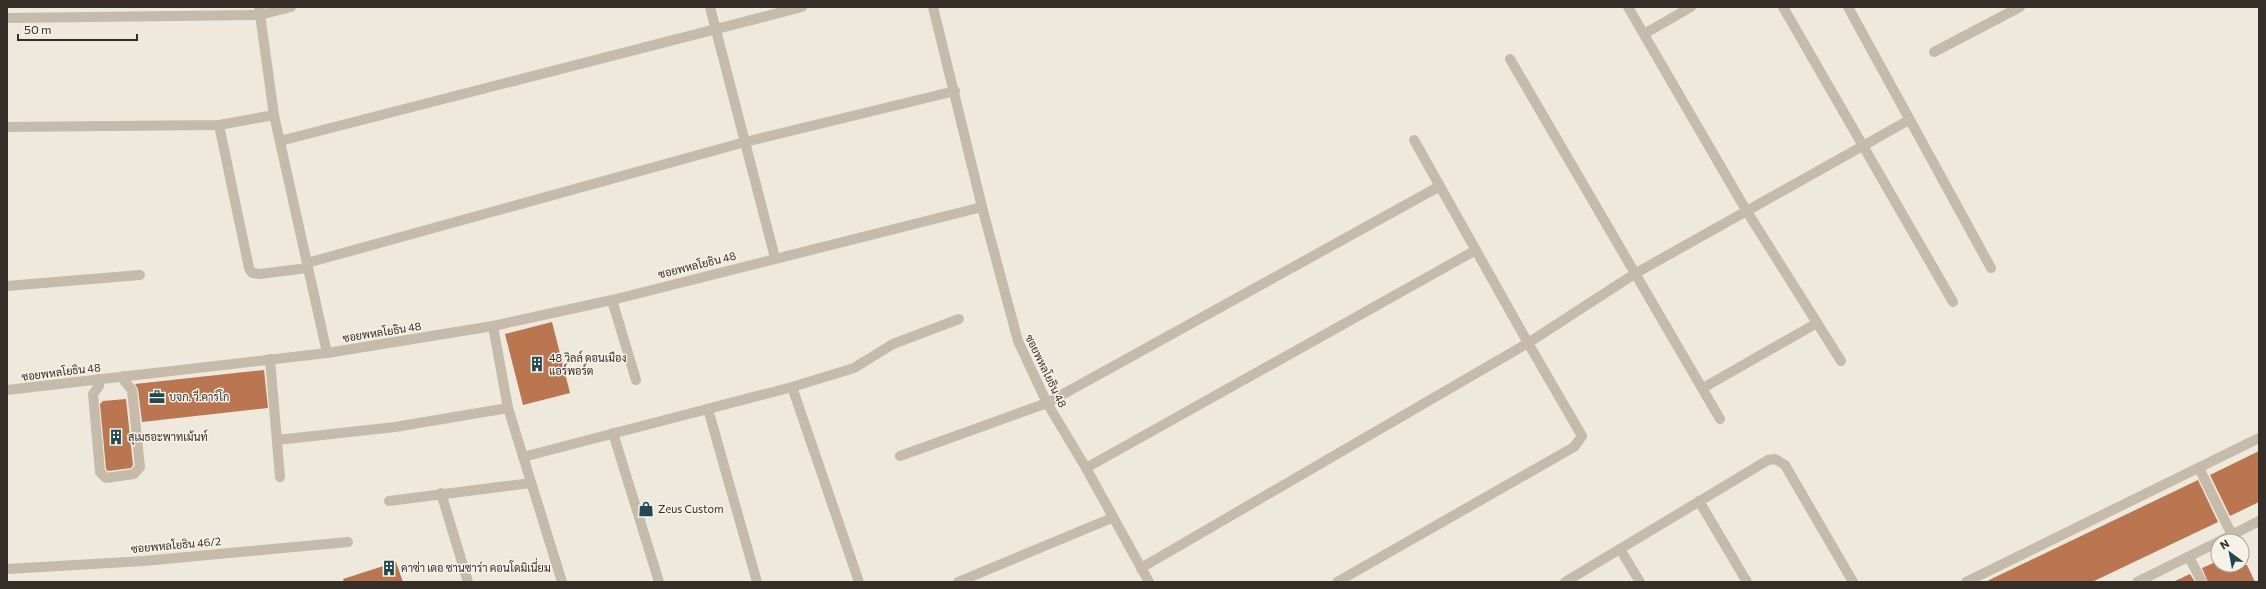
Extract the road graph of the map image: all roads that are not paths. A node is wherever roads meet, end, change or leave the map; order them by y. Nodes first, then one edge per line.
1 (291, 7) edge
2 (710, 7) edge
3 (802, 7) edge
4 (934, 7) edge
5 (1628, 7) edge
6 (1691, 7) edge
7 (1783, 7) edge
8 (1848, 7) edge
9 (2020, 7) edge
10 (260, 11) edge
11 (7, 18) edge
12 (715, 28) junction
13 (1644, 34) junction
14 (1934, 52) dead end
15 (1510, 59) dead end
16 (955, 91) junction
17 (274, 115) junction
18 (1909, 120) junction
19 (219, 125) junction
20 (7, 127) edge
21 (1414, 140) dead end
22 (280, 141) junction
23 (745, 142) junction
24 (1863, 147) junction
25 (1440, 186) junction
26 (982, 207) junction
27 (1746, 210) junction
28 (1476, 250) junction
29 (775, 258) junction
30 (308, 266) junction
31 (1991, 268) dead end
32 (1636, 273) junction
33 (140, 275) dead end
34 (7, 286) edge
35 (612, 300) junction
36 (1953, 302) dead end
37 (959, 319) dead end
38 (1817, 323) junction
39 (493, 326) junction
40 (1528, 344) junction
41 (327, 352) junction
42 (270, 359) junction
43 (1841, 361) dead end
44 (124, 376) junction
45 (99, 379) junction
46 (636, 380) dead end
47 (792, 387) junction
48 (1703, 388) junction
49 (7, 390) edge
50 (1046, 402) junction
51 (508, 408) junction
52 (708, 409) junction
53 (1720, 419) dead end
54 (613, 433) junction
55 (2259, 438) edge
56 (277, 440) junction
57 (900, 456) dead end
58 (523, 457) junction
59 (1086, 468) junction
60 (2199, 468) junction
61 (280, 477) dead end
62 (531, 483) junction
63 (441, 493) junction
64 (389, 501) dead end
65 (1699, 501) junction
66 (1112, 518) junction
67 (2259, 521) edge
68 (2231, 533) edge
69 (2236, 533) edge
70 (348, 542) dead end
71 (2210, 546) edge
72 (1620, 549) junction
73 (2189, 557) junction
74 (1141, 568) junction
75 (7, 569) edge
76 (468, 582) edge
77 (562, 582) edge
78 (659, 582) edge
79 (757, 582) edge
80 (859, 582) edge
81 (958, 582) edge
82 (1149, 582) edge
83 (1337, 582) edge
84 (1565, 582) edge
85 (1640, 582) edge
86 (1747, 582) edge
87 (1853, 582) edge
88 (1966, 582) edge
89 (2137, 582) edge
90 (2202, 582) edge

1 - 10 street
2 - 12 street
3 - 12 street
4 - 16 street
5 - 13 street
6 - 13 street
7 - 24 street
8 - 18 street
9 - 14 street
10 - 11 street
10 - 17 street
12 - 22 street
12 - 23 street
13 - 27 street
15 - 32 street
16 - 23 street
16 - 26 street
17 - 19 street
17 - 22 street
18 - 24 street
18 - 31 street
19 - 20 street
19 - 30 street
21 - 25 street
22 - 30 street
23 - 29 street
23 - 30 street
24 - 27 street
24 - 36 street
25 - 28 street
25 - 50 street
26 - 29 street, ซอยพหลโยธิน 48
26 - 50 street, ซอยพหลโยธิน 48
27 - 32 street
27 - 38 street
28 - 40 street
28 - 59 street
29 - 35 street, ซอยพหลโยธิน 48
30 - 41 street
32 - 40 street
32 - 48 street
33 - 34 street
35 - 39 street, ซอยพหลโยธิน 48
35 - 46 street
37 - 47 street
38 - 43 street
38 - 48 street
39 - 41 street, ซอยพหลโยธิน 48
39 - 51 street
40 - 74 street
40 - 83 street
41 - 42 street, ซอยพหลโยธิน 48
42 - 44 street, ซอยพหลโยธิน 48
42 - 56 street
44 - 45 street, ซอยพหลโยธิน 48
44 - 45 street
45 - 49 street, ซอยพหลโยธิน 48
47 - 52 street
47 - 80 street
48 - 53 street
50 - 57 street
50 - 59 street, ซอยพหลโยธิน 48
51 - 56 street
51 - 58 street
52 - 54 street
52 - 79 street
54 - 58 street
54 - 78 street
55 - 60 street
56 - 61 street
58 - 62 street
59 - 66 street, ซอยพหลโยธิน 48
60 - 68 street
60 - 88 street
62 - 63 street
62 - 77 street
63 - 64 street
63 - 76 street
65 - 72 street
65 - 86 street
65 - 87 street
66 - 74 street, ซอยพหลโยธิน 48
66 - 81 street
67 - 69 street
70 - 75 street, ซอยพหลโยธิน 46/2
71 - 73 street
72 - 84 street
72 - 85 street
73 - 89 street
73 - 90 street
74 - 82 street, ซอยพหลโยธิน 48

